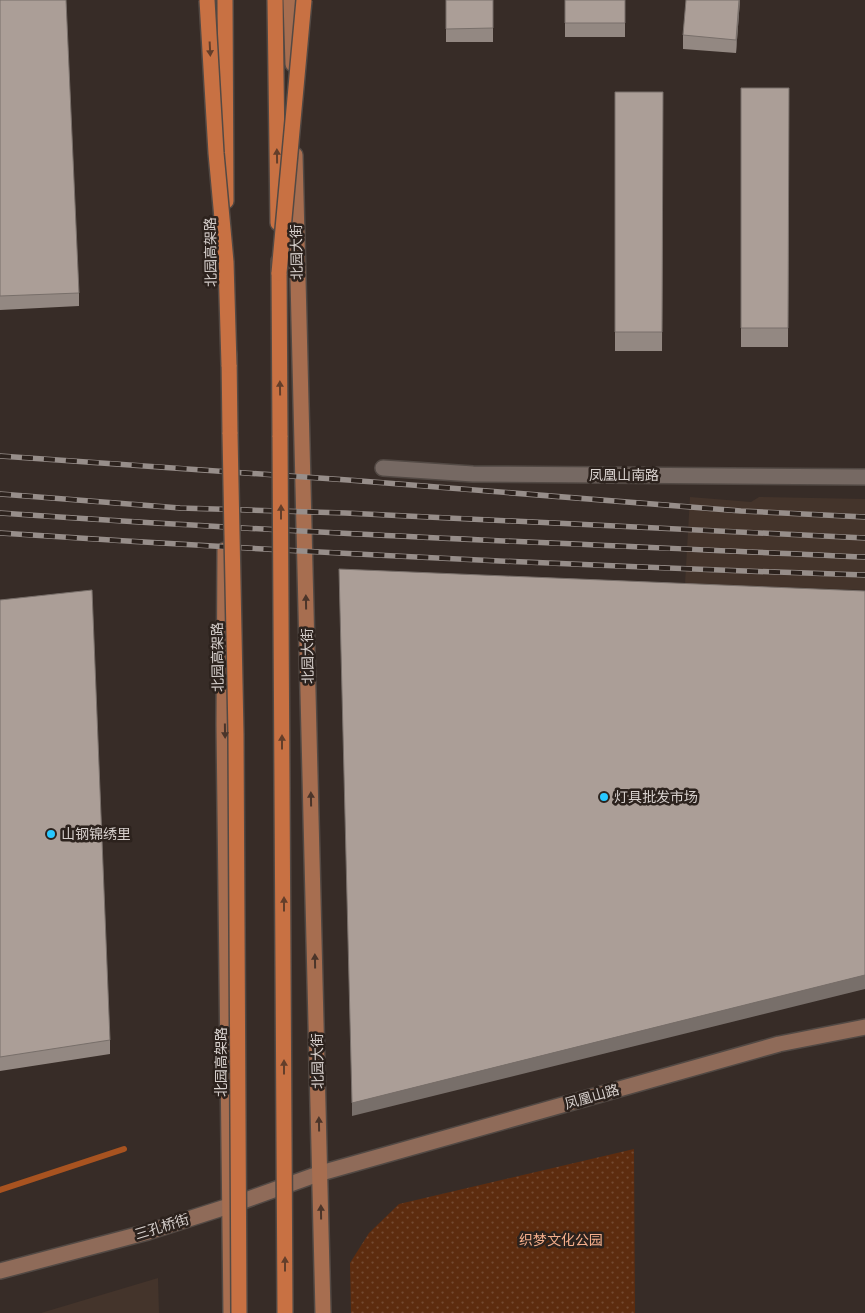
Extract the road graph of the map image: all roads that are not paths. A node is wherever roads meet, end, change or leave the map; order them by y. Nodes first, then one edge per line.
1 (207, 0) edge
2 (223, 0) edge
3 (275, 0) edge
4 (291, 0) edge
5 (304, 0) edge
6 (279, 273) junction
7 (229, 365) junction
8 (383, 468) dead end
9 (865, 477) edge
10 (865, 1027) edge
11 (320, 1173) junction
12 (229, 1206) junction
13 (0, 1271) edge
14 (231, 1313) edge
15 (239, 1313) edge
16 (285, 1313) edge
17 (323, 1313) edge

1 -> 7 highway, bridge
2 - 7 highway, 北园高架路, bridge
2 -> 12 main road
6 -> 3 highway, bridge
11 -> 4 main road, 北园大街
5 - 6 highway, bridge
16 -> 6 highway, bridge
7 - 15 highway, 北园高架路, bridge
8 - 9 street, 凤凰山南路
10 - 11 main road, 凤凰山路
11 - 12 main road, 三孔桥街
17 -> 11 main road, 北园大街
12 - 13 main road, 三孔桥街
12 - 14 main road

